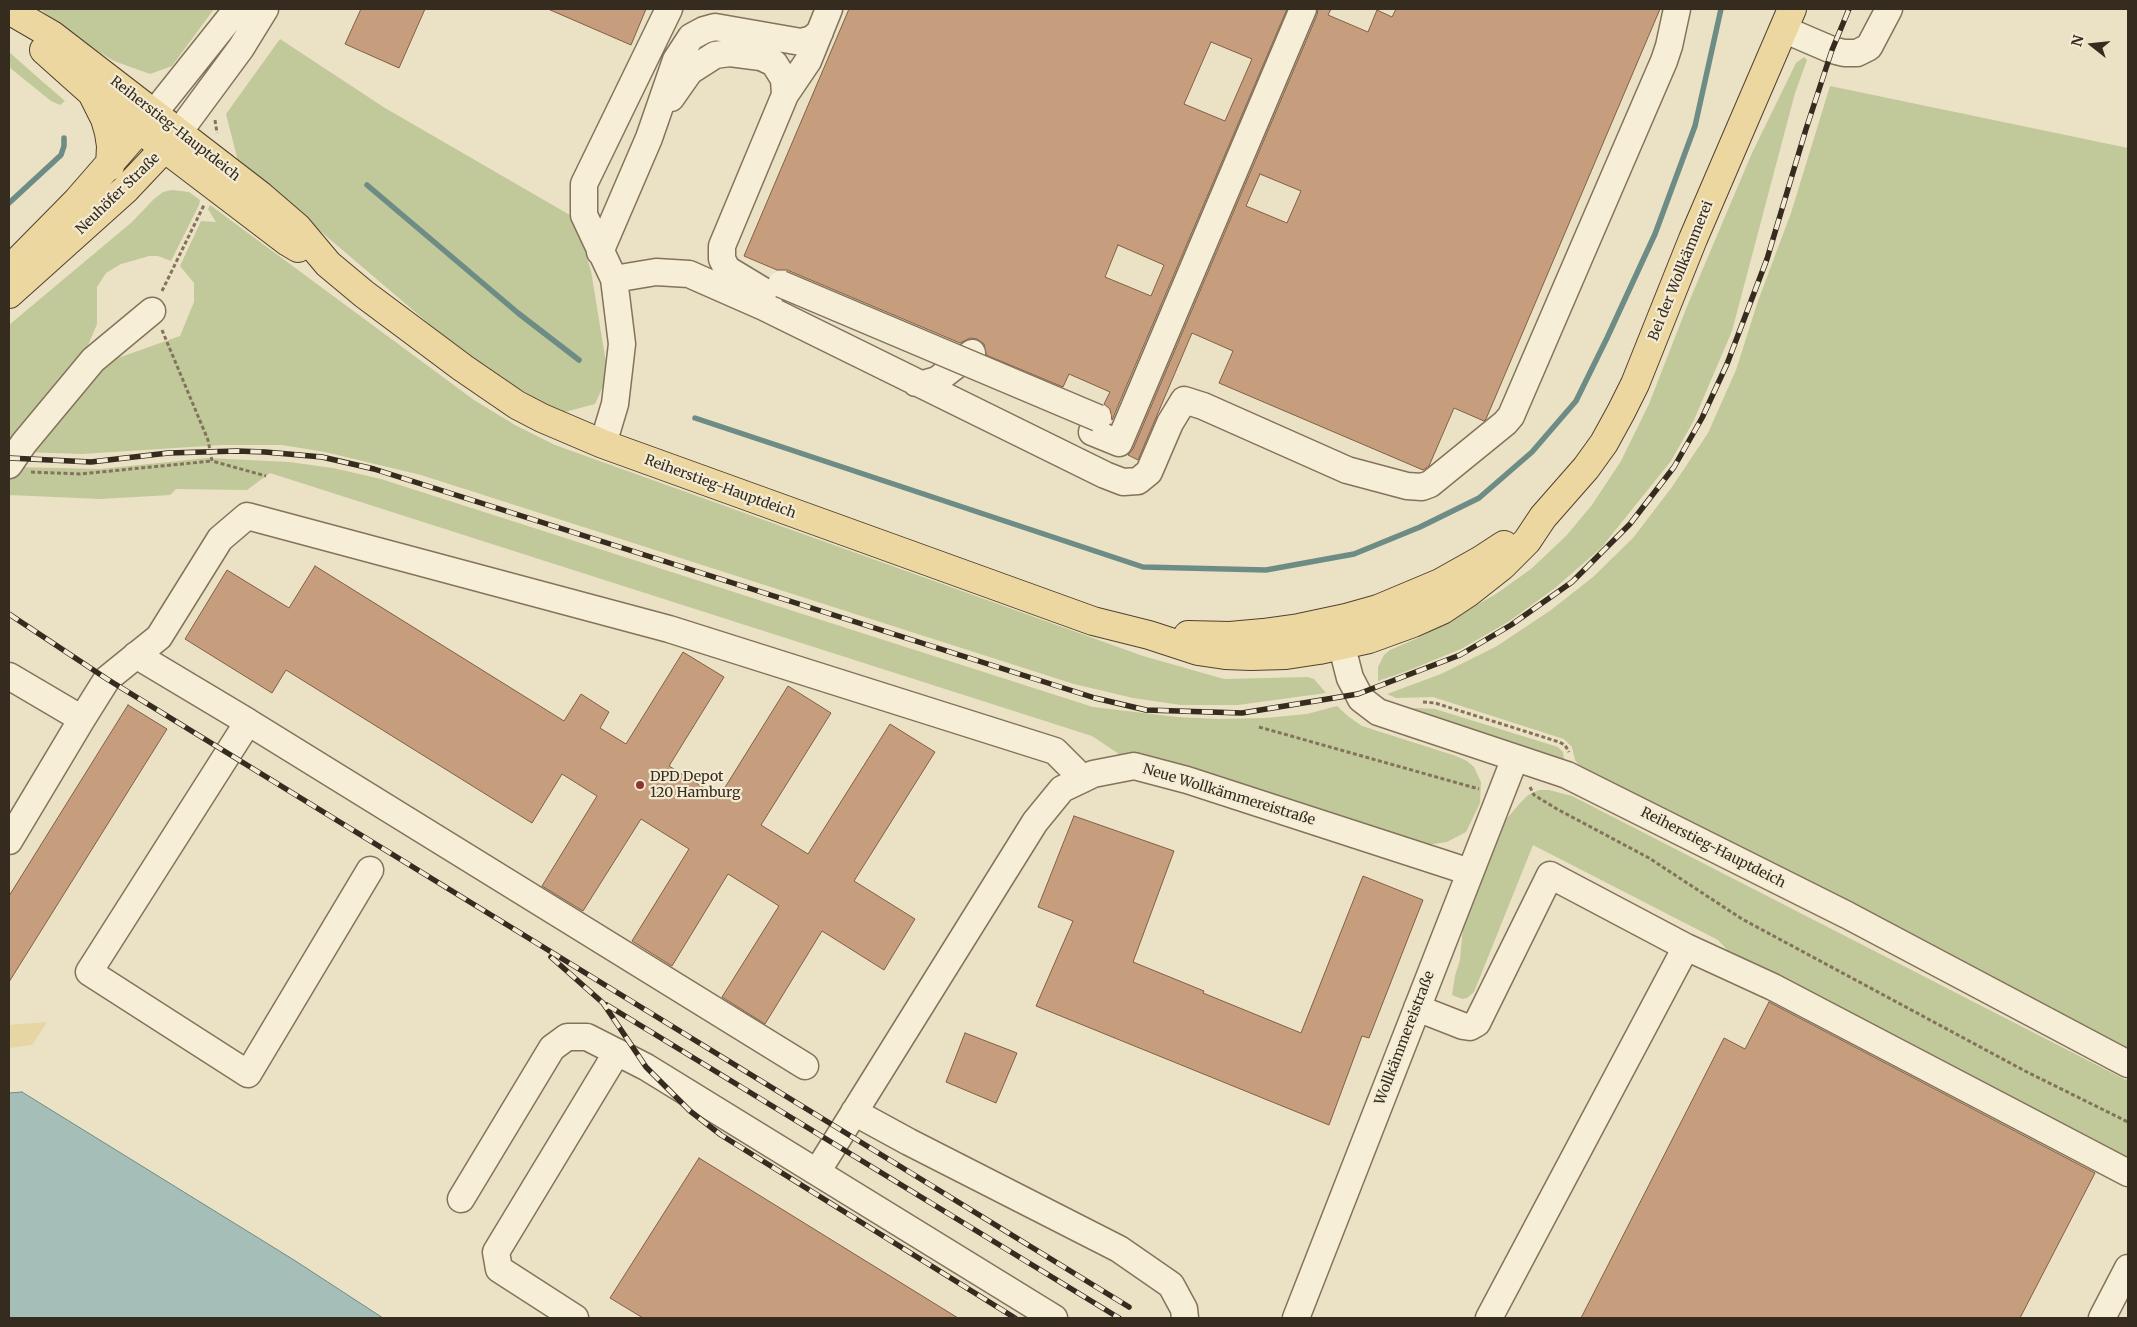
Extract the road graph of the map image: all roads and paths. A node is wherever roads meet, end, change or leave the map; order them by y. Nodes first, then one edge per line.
1 (237, 9) edge
2 (265, 9) edge
3 (669, 9) edge
4 (1303, 9) edge
5 (1677, 9) edge
6 (1889, 9) edge
7 (9, 10) edge
8 (9, 19) edge
9 (1787, 19) edge
10 (824, 20) edge
11 (91, 92) junction
12 (785, 96) junction
13 (147, 122) junction
14 (649, 138) junction
15 (172, 141) junction
16 (110, 166) junction
17 (205, 202) dead end
18 (600, 252) junction
19 (726, 269) junction
20 (9, 270) edge
21 (614, 279) junction
22 (9, 294) edge
23 (152, 311) joint
24 (168, 341) dead end
25 (972, 353) dead end
26 (916, 383) junction
27 (1098, 418) dead end
28 (603, 444) junction
29 (212, 461) junction
30 (18, 468) edge
31 (266, 476) dead end
32 (1338, 633) junction
33 (1149, 635) joint
34 (136, 655) junction
35 (9, 676) edge
36 (82, 719) junction
37 (248, 722) junction
38 (1259, 727) dead end
39 (1516, 758) junction
40 (1083, 779) junction
41 (1474, 788) dead end
42 (1534, 795) dead end
43 (9, 841) edge
44 (370, 870) dead end
45 (1470, 872) junction
46 (1686, 946) junction
47 (1417, 1008) junction
48 (617, 1052) junction
49 (2128, 1064) edge
50 (805, 1066) dead end
51 (854, 1112) junction
52 (2128, 1122) edge
53 (817, 1172) junction
54 (2128, 1173) edge
55 (461, 1198) dead end
56 (2128, 1268) edge
57 (575, 1318) edge
58 (1054, 1318) edge
59 (1185, 1318) edge
60 (1296, 1318) edge
61 (1489, 1318) edge
62 (2102, 1318) edge

1 - 13 street, Neuhöfer Straße
2 - 15 street, Neuhöfer Straße
3 - 18 street
4 - 19 street
5 - 26 street
6 - 9 street
7 - 13 main road, Reiherstieg-Hauptdeich
8 - 11 main road, Reiherstieg-Hauptdeich
9 - 32 main road, Bei der Wollkämmerei
10 - 12 street
10 - 14 street
11 - 13 main road, Reiherstieg-Hauptdeich
11 - 16 main road
12 - 14 street
12 - 19 street
13 - 15 main road, Reiherstieg-Hauptdeich
13 - 16 main road, Neuhöfer Straße
14 - 18 street
15 - 22 main road, Neuhöfer Straße
15 - 28 main road, Reiherstieg-Hauptdeich
16 - 20 main road, Neuhöfer Straße
17 - 23 path
18 - 21 street
19 - 27 street, bridge
21 - 26 street
21 - 28 street
23 - 30 street
24 - 29 path
25 - 26 street
28 - 33 main road, Reiherstieg-Hauptdeich
29 - 30 path
29 - 31 path
32 - 33 main road, Bei der Wollkämmerei
32 - 39 street, Reiherstieg-Hauptdeich
34 - 36 street
34 - 37 street
34 - 40 street
35 - 36 street
36 - 43 street
37 - 44 street
37 - 50 street
38 - 41 path
39 - 45 street, Wollkämmereistraße
39 - 49 street, Reiherstieg-Hauptdeich
40 - 45 street, Neue Wollkämmereistraße
40 - 51 street, Neue Wollkämmereistraße
42 - 52 path
45 - 47 street, Wollkämmereistraße
46 - 47 street
46 - 54 street
46 - 61 street
47 - 60 street, Wollkämmereistraße
48 - 53 street
48 - 55 street
48 - 57 street
51 - 53 street, Neue Wollkämmereistraße
51 - 59 street
53 - 58 street
56 - 62 street

